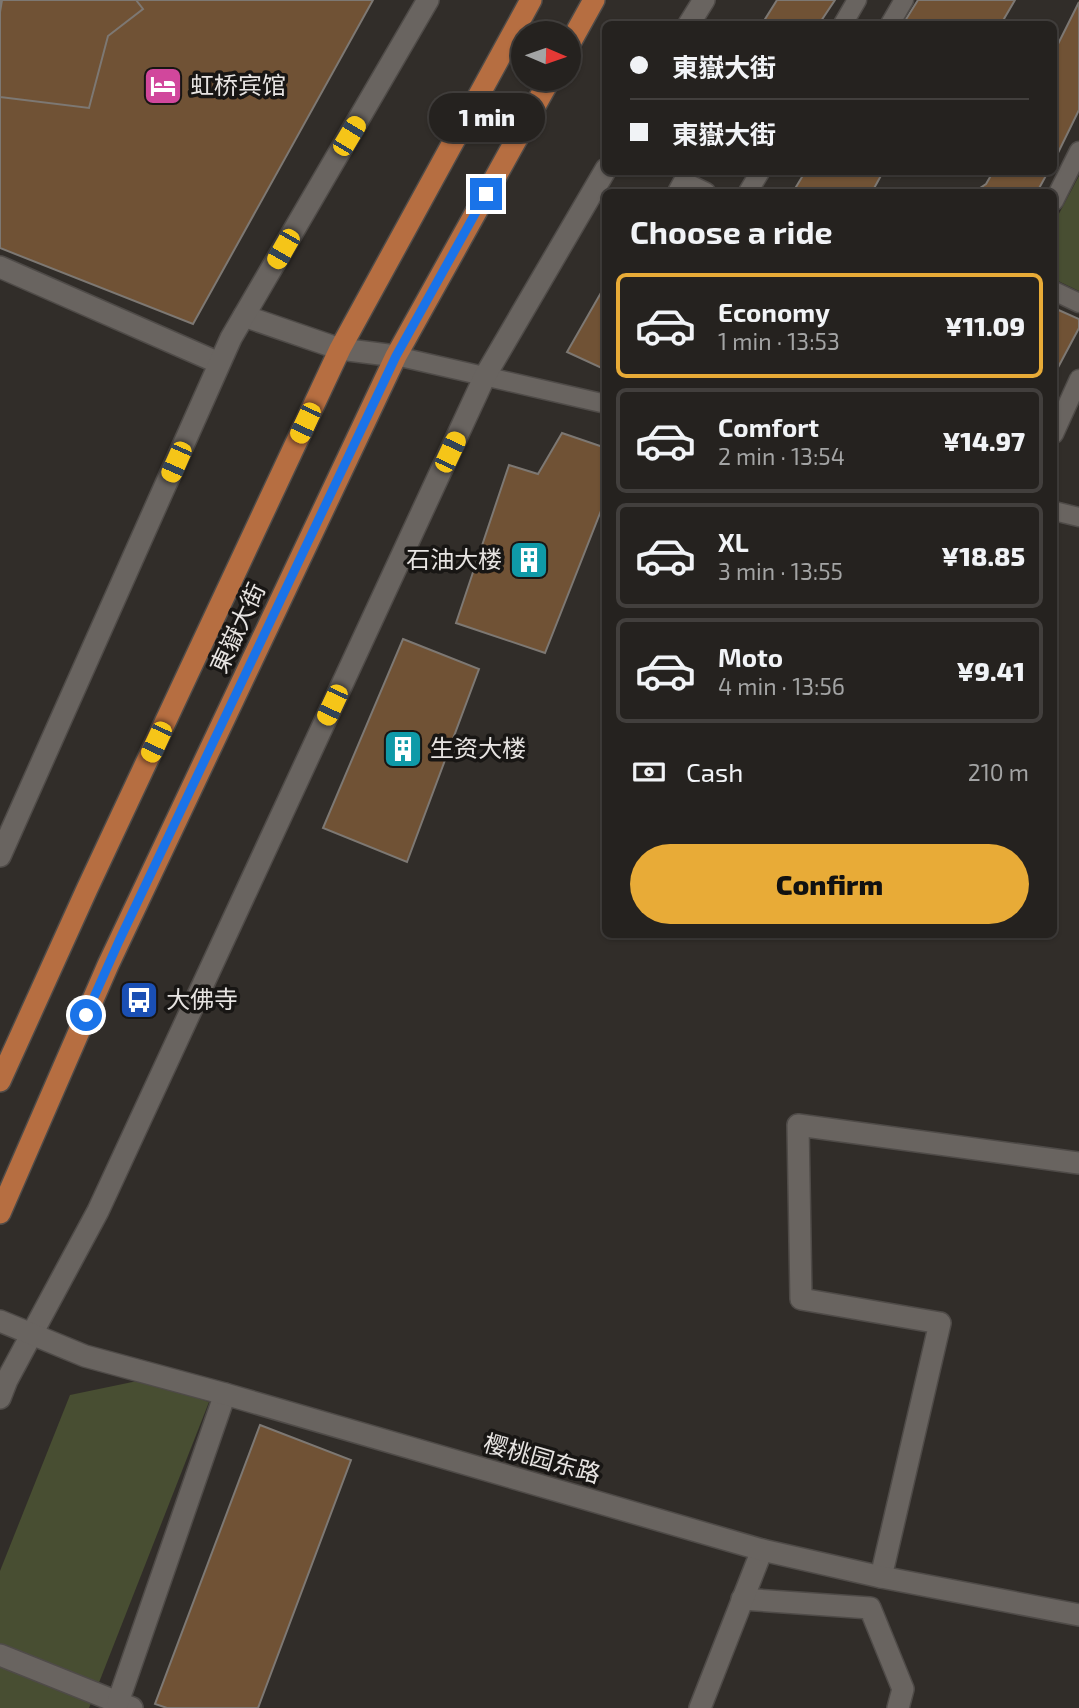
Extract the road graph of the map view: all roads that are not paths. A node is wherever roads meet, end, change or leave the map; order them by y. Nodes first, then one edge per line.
1 (428, 0) edge
2 (531, 0) edge
3 (594, 0) edge
4 (704, 0) edge
5 (857, 0) edge
6 (900, 1) edge
7 (692, 21) edge
8 (845, 21) edge
9 (891, 21) edge
10 (581, 23) edge
11 (543, 91) edge
12 (1079, 150) edge
13 (602, 175) edge
14 (679, 189) edge
15 (700, 189) edge
16 (1057, 195) edge
17 (0, 267) edge
18 (1057, 292) edge
19 (1079, 303) edge
20 (244, 317) junction
21 (340, 349) junction
22 (396, 356) junction
23 (219, 363) junction
24 (485, 376) junction
25 (1079, 379) edge
26 (602, 403) edge
27 (1057, 427) edge
28 (1057, 511) edge
29 (1079, 517) edge
30 (0, 856) edge
31 (0, 1081) edge
32 (1079, 1163) edge
33 (0, 1213) edge
34 (0, 1321) edge
35 (32, 1334) junction
36 (225, 1394) junction
37 (0, 1398) edge
38 (762, 1550) junction
39 (881, 1577) junction
40 (742, 1599) junction
41 (1079, 1615) edge
42 (0, 1655) edge
43 (125, 1705) edge
44 (700, 1708) edge
45 (898, 1708) edge

1 - 20 street
2 - 21 main road, 東嶽大街
3 - 10 main road
4 - 7 street
5 - 8 lane
6 - 9 lane
11 - 22 main road, 東嶽大街
12 - 16 lane
13 - 24 street
14 - 15 lane
17 - 23 street
18 - 19 lane
20 - 21 street
20 - 23 street
21 - 22 street
21 - 31 main road, 東嶽大街
22 - 24 lane
22 - 33 main road, 東嶽大街
23 - 30 street
24 - 26 lane
24 - 35 street
25 - 27 lane
28 - 29 lane
32 - 39 street
34 - 35 street, 樱桃园东路
35 - 36 street, 樱桃园东路
35 - 37 street
36 - 38 street, 樱桃园东路
36 - 43 street
38 - 39 street, 樱桃园东路
38 - 40 street
39 - 41 street, 樱桃园东路
40 - 44 street
40 - 45 street
42 - 43 street

